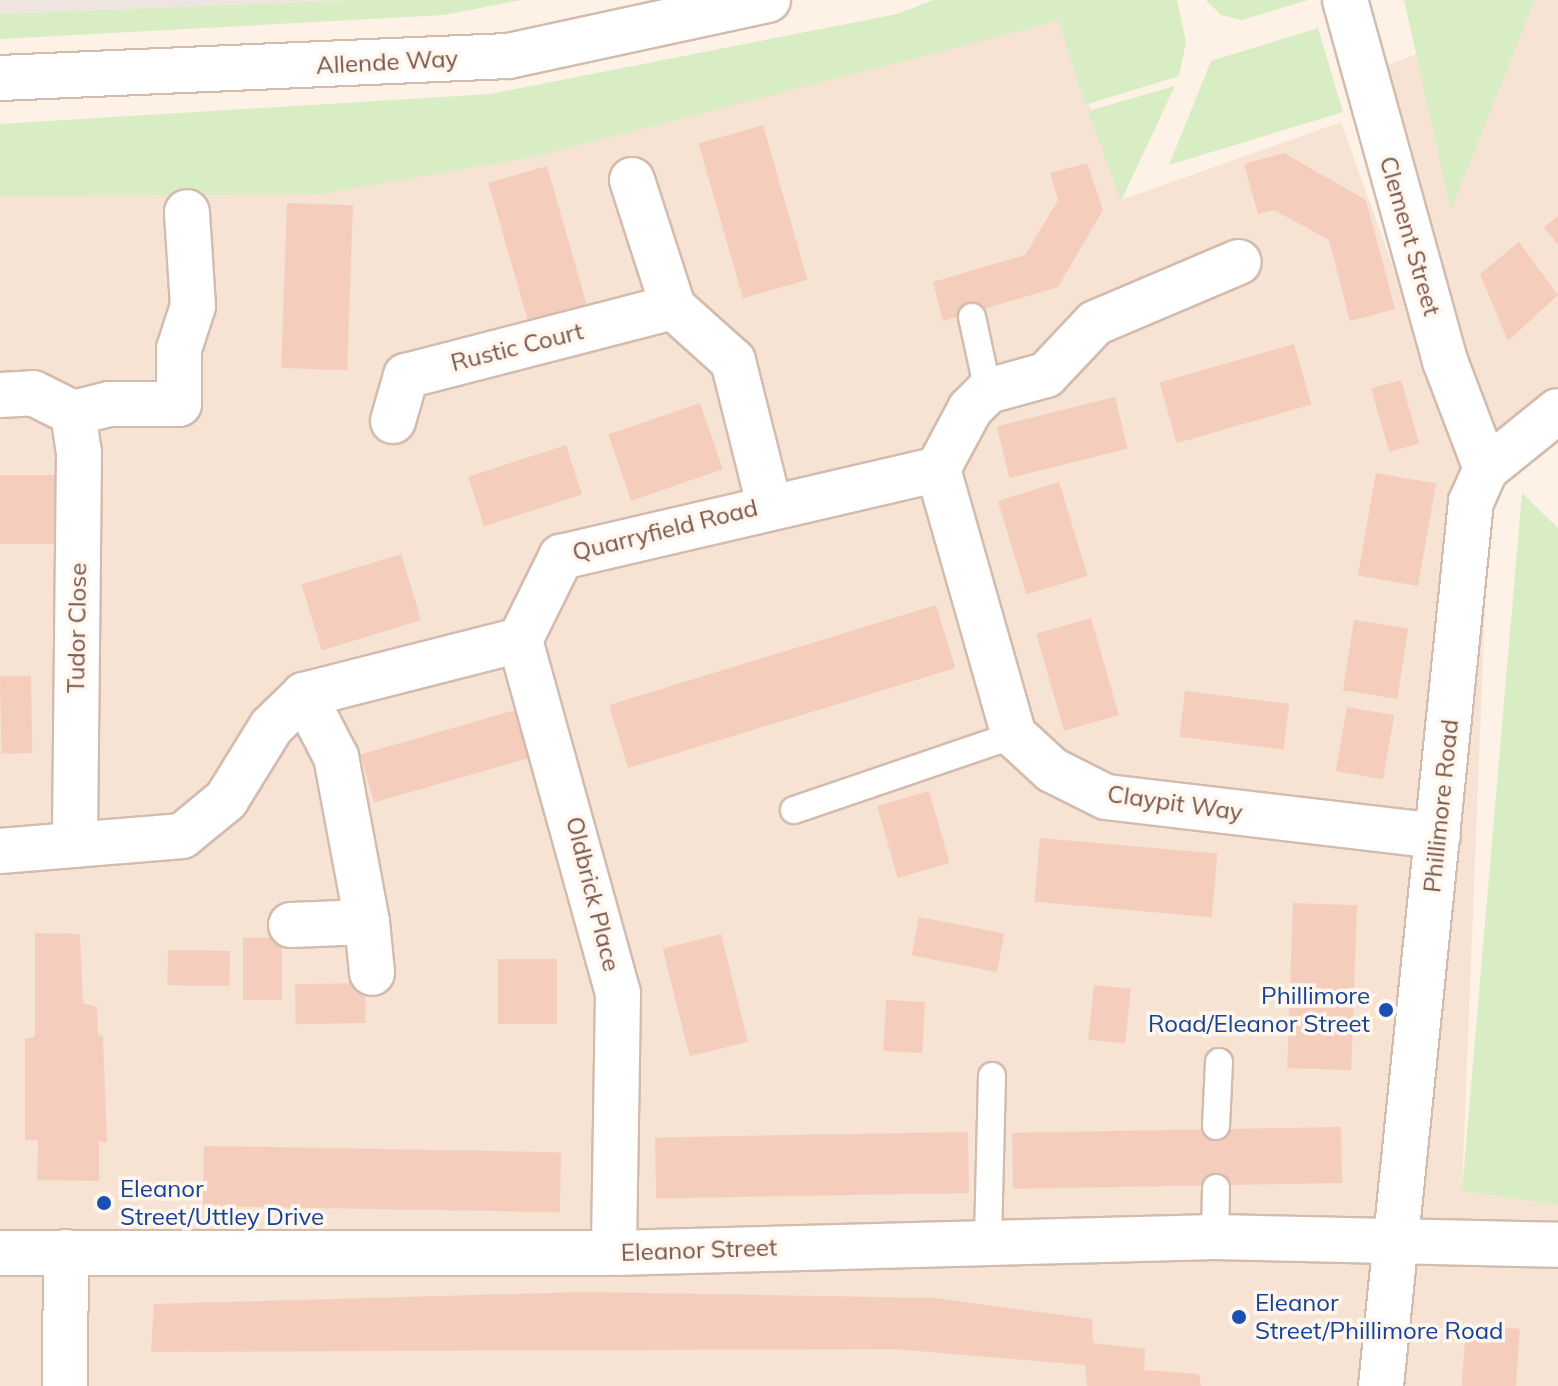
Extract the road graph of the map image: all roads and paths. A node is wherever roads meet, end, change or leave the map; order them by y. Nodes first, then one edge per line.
1 (768, 0) edge
2 (1345, 0) edge
3 (0, 78) edge
4 (632, 180) dead end
5 (187, 212) dead end
6 (1239, 262) dead end
7 (673, 307) junction
8 (972, 317) dead end
9 (988, 391) junction
10 (0, 395) edge
11 (73, 413) junction
12 (393, 421) dead end
13 (1549, 433) edge
14 (938, 469) junction
15 (1486, 469) junction
16 (769, 504) junction
17 (520, 640) junction
18 (304, 695) junction
19 (1014, 735) junction
20 (794, 810) dead end
21 (1438, 836) junction
22 (75, 845) junction
23 (0, 851) edge
24 (367, 922) junction
25 (291, 925) dead end
26 (372, 973) dead end
27 (1219, 1062) dead end
28 (992, 1076) dead end
29 (1216, 1126) dead end
30 (1216, 1188) dead end
31 (1215, 1237) junction
32 (1397, 1238) junction
33 (988, 1240) junction
34 (1558, 1245) edge
35 (66, 1252) junction
36 (0, 1253) edge
37 (614, 1253) junction
38 (65, 1386) edge
39 (1381, 1386) edge

1 - 3 street, Allende Way
2 - 15 street, Clement Street
4 - 7 street
5 - 11 street
6 - 9 street
7 - 12 street, Rustic Court
7 - 16 street
8 - 9 lane
9 - 14 street
10 - 11 street
11 - 22 street, Tudor Close
13 - 15 street, Phillimore Road
14 - 16 street, Quarryfield Road
14 - 19 street
15 - 21 street, Phillimore Road
16 - 17 street, Quarryfield Road
17 - 18 street
17 - 37 street, Oldbrick Place
18 - 22 street
18 - 24 street
19 - 20 lane
19 - 21 street, Claypit Way
21 - 32 street, Phillimore Road
22 - 23 street
24 - 25 street
24 - 26 street
27 - 29 lane
28 - 33 lane
30 - 31 lane
31 - 32 street, Eleanor Street
31 - 33 street, Eleanor Street
32 - 34 street, Eleanor Street
32 - 39 street, Phillimore Road
33 - 37 street, Eleanor Street
35 - 36 street, Eleanor Street
35 - 37 street, Eleanor Street
35 - 38 street

